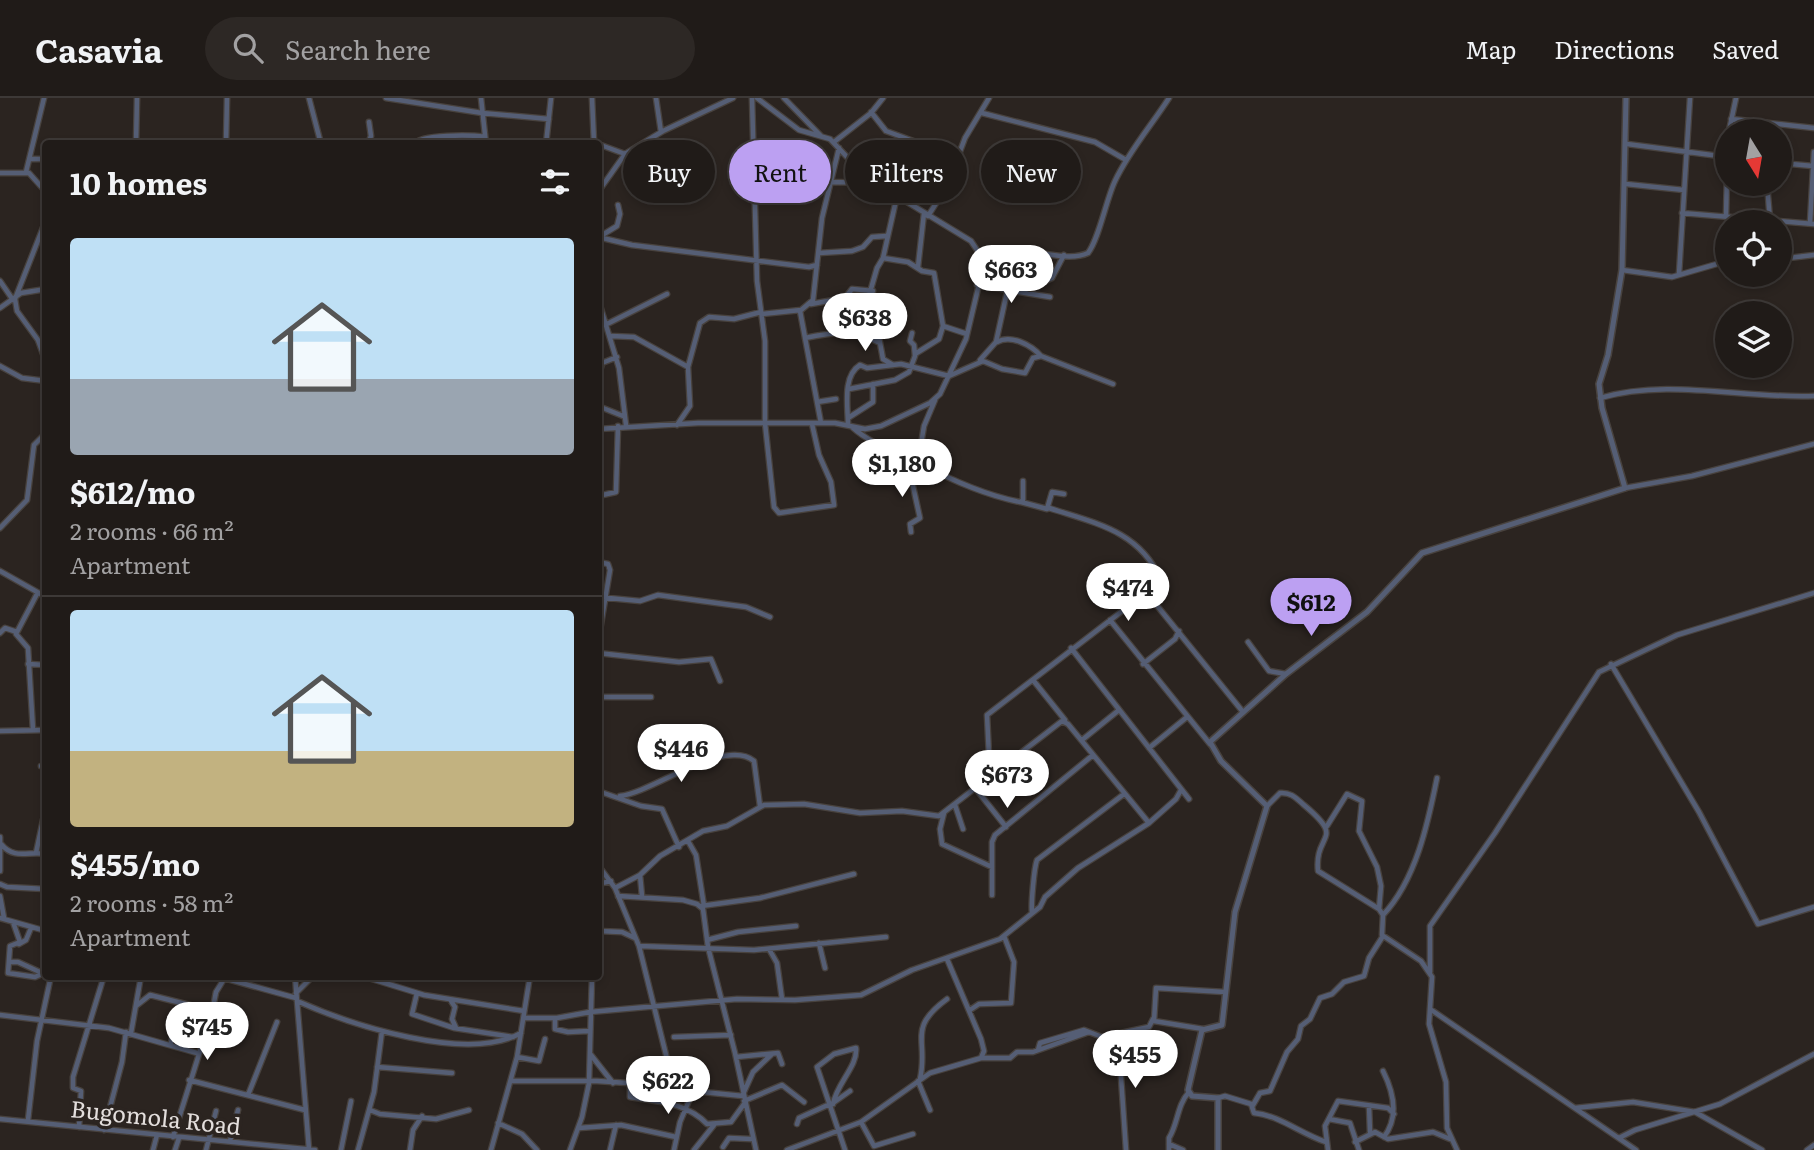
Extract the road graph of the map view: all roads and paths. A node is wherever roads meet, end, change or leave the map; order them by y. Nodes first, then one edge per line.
1 (44, 98) edge
2 (137, 98) edge
3 (227, 98) edge
4 (386, 98) edge
5 (481, 98) edge
6 (551, 98) edge
7 (592, 98) edge
8 (654, 98) edge
9 (733, 98) edge
10 (754, 98) edge
11 (784, 98) edge
12 (883, 98) edge
13 (989, 98) edge
14 (1169, 98) edge
15 (1626, 98) edge
16 (1690, 98) edge
17 (1729, 98) edge
18 (1736, 98) edge
19 (311, 99) edge
20 (482, 113) junction
21 (871, 113) junction
22 (982, 113) junction
23 (549, 119) junction
24 (1731, 119) edge
25 (369, 122) dead end
26 (1792, 126) edge
27 (1814, 128) edge
28 (661, 132) junction
29 (821, 136) junction
30 (485, 137) junction
31 (136, 140) edge
32 (226, 140) edge
33 (320, 140) edge
34 (370, 140) edge
35 (419, 140) edge
36 (485, 140) edge
37 (546, 140) edge
38 (596, 140) edge
39 (648, 140) edge
40 (910, 140) edge
41 (964, 140) edge
42 (834, 142) junction
43 (1627, 144) junction
44 (602, 146) edge
45 (839, 148) junction
46 (1687, 152) junction
47 (1814, 152) edge
48 (623, 153) edge
49 (845, 154) edge
50 (1715, 156) edge
51 (623, 157) edge
52 (30, 159) junction
53 (42, 159) edge
54 (1126, 160) junction
55 (1792, 164) edge
56 (1814, 167) edge
57 (26, 172) junction
58 (0, 173) edge
59 (831, 182) joint
60 (845, 182) edge
61 (1626, 184) junction
62 (602, 186) edge
63 (42, 188) edge
64 (1684, 190) junction
65 (826, 203) edge
66 (895, 203) edge
67 (908, 203) edge
68 (933, 203) edge
69 (618, 205) dead end
70 (1682, 213) junction
71 (926, 215) junction
72 (1715, 215) edge
73 (1792, 222) edge
74 (1812, 223) edge
75 (42, 230) edge
76 (602, 235) edge
77 (886, 236) junction
78 (602, 238) edge
79 (819, 253) junction
80 (1065, 255) junction
81 (1814, 255) edge
82 (883, 258) junction
83 (1792, 258) edge
84 (758, 260) junction
85 (983, 260) junction
86 (1715, 264) edge
87 (817, 265) junction
88 (918, 268) junction
89 (1622, 270) junction
90 (1679, 274) junction
91 (0, 281) edge
92 (977, 285) junction
93 (42, 290) edge
94 (873, 291) junction
95 (1026, 291) junction
96 (1007, 292) junction
97 (667, 294) dead end
98 (1050, 297) dead end
99 (14, 300) junction
100 (811, 304) junction
101 (0, 308) edge
102 (602, 310) edge
103 (801, 310) junction
104 (761, 313) junction
105 (607, 324) junction
106 (943, 326) junction
107 (912, 333) dead end
108 (967, 334) junction
109 (611, 336) junction
110 (805, 338) junction
111 (996, 342) junction
112 (881, 344) junction
113 (42, 351) edge
114 (915, 354) junction
115 (1041, 356) junction
116 (617, 357) junction
117 (978, 361) junction
118 (602, 363) edge
119 (893, 365) junction
120 (0, 366) edge
121 (688, 367) junction
122 (912, 367) junction
123 (949, 376) junction
124 (42, 381) edge
125 (873, 384) junction
126 (1113, 384) dead end
127 (849, 389) junction
128 (1814, 396) edge
129 (1600, 398) junction
130 (836, 399) dead end
131 (936, 399) junction
132 (817, 402) junction
133 (602, 408) edge
134 (624, 417) junction
135 (821, 423) junction
136 (849, 423) junction
137 (765, 424) junction
138 (812, 424) junction
139 (626, 425) junction
140 (677, 425) junction
141 (618, 426) junction
142 (602, 428) edge
143 (42, 437) edge
144 (1814, 444) edge
145 (906, 458) junction
146 (918, 463) junction
147 (1023, 481) dead end
148 (1625, 488) junction
149 (1063, 494) dead end
150 (602, 495) edge
151 (1020, 502) junction
152 (1049, 508) junction
153 (0, 528) edge
154 (911, 532) dead end
155 (602, 563) edge
156 (0, 571) edge
157 (1146, 592) junction
158 (1814, 593) edge
159 (37, 594) junction
160 (42, 596) edge
161 (602, 597) edge
162 (607, 598) junction
163 (770, 617) dead end
164 (1110, 620) junction
165 (602, 622) edge
166 (1179, 631) junction
167 (18, 632) junction
168 (0, 633) edge
169 (1248, 642) dead end
170 (1071, 648) junction
171 (602, 653) edge
172 (28, 664) junction
173 (42, 664) edge
174 (1143, 664) junction
175 (1611, 664) junction
176 (1286, 674) junction
177 (1032, 680) junction
178 (720, 681) dead end
179 (602, 697) edge
180 (651, 697) dead end
181 (1119, 710) junction
182 (1243, 712) junction
183 (1187, 717) junction
184 (1065, 720) junction
185 (0, 724) edge
186 (33, 730) junction
187 (42, 730) edge
188 (1, 731) edge
189 (1082, 740) junction
190 (1209, 744) junction
191 (1149, 748) junction
192 (1093, 755) junction
193 (990, 778) junction
194 (1437, 778) dead end
195 (976, 789) junction
196 (1181, 790) junction
197 (602, 792) edge
198 (1124, 794) junction
199 (620, 796) junction
200 (1189, 799) dead end
201 (954, 805) junction
202 (760, 806) junction
203 (1267, 806) junction
204 (944, 812) junction
205 (42, 823) edge
206 (1149, 823) junction
207 (1327, 826) junction
208 (1006, 827) junction
209 (963, 829) dead end
210 (0, 837) edge
211 (688, 841) junction
212 (1, 844) edge
213 (679, 847) junction
214 (37, 853) junction
215 (42, 854) edge
216 (992, 867) junction
217 (602, 870) edge
218 (0, 871) edge
219 (854, 874) dead end
220 (640, 875) junction
221 (611, 881) junction
222 (602, 883) edge
223 (0, 884) edge
224 (615, 888) junction
225 (42, 889) edge
226 (618, 895) junction
227 (992, 895) dead end
228 (0, 896) edge
229 (642, 896) junction
230 (703, 906) junction
231 (1814, 907) edge
232 (1379, 909) junction
233 (1032, 912) junction
234 (1383, 915) junction
235 (2, 919) edge
236 (13, 922) junction
237 (796, 926) dead end
238 (32, 927) junction
239 (42, 930) edge
240 (602, 931) edge
241 (1004, 936) junction
242 (1383, 936) junction
243 (886, 937) dead end
244 (636, 939) junction
245 (707, 940) junction
246 (819, 943) junction
247 (19, 944) junction
248 (639, 946) junction
249 (708, 947) junction
250 (769, 949) junction
251 (947, 958) junction
252 (0, 963) edge
253 (8, 965) junction
254 (825, 968) dead end
255 (42, 972) edge
256 (1430, 972) junction
257 (42, 974) edge
258 (50, 980) edge
259 (103, 980) edge
260 (141, 980) edge
261 (223, 980) edge
262 (228, 980) edge
263 (241, 980) edge
264 (295, 980) edge
265 (310, 980) edge
266 (375, 980) edge
267 (529, 980) edge
268 (592, 980) edge
269 (241, 983) junction
270 (1225, 992) junction
271 (417, 993) junction
272 (296, 998) junction
273 (782, 999) junction
274 (947, 999) dead end
275 (451, 1000) junction
276 (722, 1002) junction
277 (180, 1003) junction
278 (136, 1006) junction
279 (656, 1008) junction
280 (1430, 1009) junction
281 (213, 1011) junction
282 (524, 1011) junction
283 (969, 1011) junction
284 (590, 1012) junction
285 (0, 1015) edge
286 (523, 1018) junction
287 (555, 1018) junction
288 (41, 1019) junction
289 (1153, 1019) junction
290 (277, 1022) dead end
291 (91, 1025) junction
292 (456, 1028) junction
293 (1203, 1029) junction
294 (382, 1031) junction
295 (589, 1031) junction
296 (129, 1033) junction
297 (521, 1033) junction
298 (1118, 1033) junction
299 (731, 1035) junction
300 (514, 1037) junction
301 (674, 1037) dead end
302 (545, 1039) dead end
303 (171, 1043) junction
304 (589, 1051) junction
305 (197, 1053) junction
306 (772, 1053) junction
307 (1814, 1054) edge
308 (517, 1057) junction
309 (736, 1057) junction
310 (981, 1058) junction
311 (782, 1064) dead end
312 (377, 1067) junction
313 (1383, 1071) dead end
314 (452, 1073) dead end
315 (189, 1080) junction
316 (919, 1080) junction
317 (511, 1081) junction
318 (589, 1083) junction
319 (613, 1083) junction
320 (630, 1084) junction
321 (676, 1087) junction
322 (692, 1091) junction
323 (850, 1091) dead end
324 (1189, 1092) junction
325 (247, 1095) junction
326 (1218, 1098) junction
327 (744, 1099) junction
328 (351, 1101) dead end
329 (804, 1102) dead end
330 (831, 1105) junction
331 (1253, 1105) junction
332 (1370, 1106) junction
333 (687, 1108) junction
334 (1574, 1108) junction
335 (238, 1110) dead end
336 (305, 1110) junction
337 (468, 1110) dead end
338 (930, 1110) dead end
339 (216, 1111) dead end
340 (370, 1111) junction
341 (1695, 1112) junction
342 (1394, 1114) junction
343 (422, 1116) junction
344 (0, 1119) edge
345 (1329, 1119) junction
346 (28, 1120) junction
347 (861, 1122) junction
348 (498, 1123) junction
349 (797, 1124) dead end
350 (616, 1125) junction
351 (714, 1125) junction
352 (79, 1127) junction
353 (578, 1128) junction
354 (104, 1130) junction
355 (1389, 1130) junction
356 (839, 1132) junction
357 (1370, 1132) junction
358 (913, 1133) dead end
359 (157, 1135) junction
360 (676, 1137) junction
361 (1384, 1137) junction
362 (176, 1138) junction
363 (751, 1139) junction
364 (1393, 1139) junction
365 (1451, 1139) junction
366 (1619, 1139) junction
367 (208, 1141) junction
368 (228, 1141) junction
369 (1326, 1142) junction
370 (1355, 1142) junction
371 (1814, 1145) edge
372 (723, 1147) dead end
373 (1169, 1147) edge
374 (153, 1150) edge
375 (175, 1150) edge
376 (206, 1150) edge
377 (229, 1150) edge
378 (309, 1150) edge
379 (315, 1150) edge
380 (341, 1150) edge
381 (358, 1150) edge
382 (410, 1150) edge
383 (491, 1150) edge
384 (537, 1150) edge
385 (570, 1150) edge
386 (610, 1150) edge
387 (674, 1150) edge
388 (694, 1150) edge
389 (755, 1150) edge
390 (787, 1150) edge
391 (845, 1150) edge
392 (1126, 1150) edge
393 (1183, 1150) edge
394 (1218, 1150) edge
395 (1328, 1150) edge
396 (1359, 1150) edge
397 (1457, 1150) edge
398 (1636, 1150) edge
399 (1762, 1150) edge
400 (1807, 1150) edge

1 - 52 street
2 - 31 street
3 - 32 street
4 - 20 street
5 - 20 street
6 - 23 street
7 - 38 street
8 - 28 street
9 - 28 street
10 - 29 street
10 - 84 street
11 - 29 street
12 - 21 street
13 - 22 street
14 - 54 street
15 - 43 street
16 - 46 street
17 - 18 street
18 - 24 street
19 - 33 street
20 - 23 street
20 - 30 street
21 - 40 street
21 - 42 street
22 - 41 street
22 - 54 street
23 - 37 street
25 - 34 street
26 - 27 street
28 - 39 street
29 - 42 street
30 - 35 street
30 - 36 street
42 - 45 street
43 - 46 street
43 - 61 street
44 - 48 street
45 - 49 street
45 - 59 street
46 - 50 street
46 - 64 street
47 - 56 street
51 - 62 street
52 - 53 street
52 - 57 street
54 - 80 street
55 - 56 street
56 - 74 street
57 - 58 street
57 - 63 street
59 - 60 street
61 - 64 street
61 - 89 street
64 - 70 street
65 - 79 street
66 - 77 street
67 - 71 street
68 - 71 street
69 - 76 street
70 - 72 street
70 - 90 street
71 - 85 street
71 - 88 street
73 - 74 street
75 - 99 street
77 - 79 street
77 - 82 street
78 - 84 street
79 - 87 street
80 - 85 street
80 - 95 street
81 - 83 street
82 - 88 street
82 - 94 street
84 - 87 street
84 - 104 street
85 - 92 street
86 - 90 street
87 - 100 street
88 - 106 street
89 - 90 street
89 - 129 street
91 - 99 street
92 - 96 street
92 - 108 street
93 - 99 street
94 - 100 street
94 - 112 street
95 - 96 street
95 - 98 street
96 - 111 street
97 - 105 street
99 - 101 street
99 - 113 street
100 - 103 street
102 - 105 street
103 - 104 street
103 - 110 street
104 - 121 street
104 - 137 street
105 - 109 street
106 - 108 street
106 - 114 street
107 - 114 street
108 - 123 street
109 - 116 street
109 - 121 street
110 - 112 street
110 - 132 street
111 - 115 street
111 - 117 street
112 - 119 street
114 - 122 street
115 - 117 street
115 - 126 street
116 - 118 street
116 - 134 street
117 - 123 street
119 - 122 street
119 - 127 street
120 - 124 street
121 - 140 street
122 - 123 street
122 - 125 street
123 - 131 street
125 - 127 street
125 - 136 street
127 - 136 street
128 - 129 street
129 - 148 street
130 - 132 street
131 - 136 street
131 - 146 street
132 - 135 street
133 - 134 street
134 - 139 street
135 - 136 street
135 - 138 street
136 - 145 street
137 - 138 street
137 - 138 street
137 - 140 street
139 - 140 street
139 - 141 street
141 - 142 street
141 - 150 street
143 - 153 street
144 - 148 street
145 - 146 street
145 - 154 street
146 - 151 street
147 - 151 street
148 - 176 street
149 - 152 street
151 - 152 street
152 - 157 street
155 - 162 street
156 - 159 street
157 - 164 street
157 - 166 street
158 - 175 street
159 - 160 street
159 - 167 street
161 - 162 street
162 - 163 street
162 - 165 street
164 - 170 street
164 - 174 street
166 - 174 street
166 - 182 street
167 - 168 street
167 - 172 street
169 - 176 street
170 - 177 street
170 - 181 street
171 - 178 street
172 - 173 street
172 - 186 street
174 - 183 street
175 - 231 street
175 - 256 street
176 - 182 street
177 - 184 street
177 - 193 street
179 - 180 street
181 - 189 street
181 - 191 street
182 - 190 street
183 - 190 street
183 - 191 street
184 - 189 street
184 - 193 street
185 - 188 street
186 - 187 street
186 - 188 street
189 - 192 street
190 - 203 street
191 - 196 street
192 - 198 street
192 - 208 street
193 - 195 street
194 - 234 street
195 - 201 street
195 - 208 street
196 - 200 street
196 - 206 street
197 - 199 street
198 - 206 street
198 - 233 street
199 - 202 street
199 - 213 street
201 - 204 street
201 - 209 street
202 - 204 street
202 - 211 street
203 - 207 street
203 - 270 street
204 - 216 street
205 - 214 street
206 - 233 street
207 - 232 street
207 - 232 street
208 - 216 street
210 - 212 street
211 - 213 street
211 - 230 street
212 - 214 street
212 - 218 street
213 - 220 street
214 - 215 street
216 - 227 street
217 - 221 street
219 - 230 street
220 - 224 street
220 - 229 street
221 - 222 street
221 - 224 street
223 - 225 street
224 - 226 street
226 - 229 street
226 - 244 street
228 - 235 street
229 - 230 street
230 - 245 street
232 - 234 street
233 - 241 street
234 - 242 street
235 - 236 street
236 - 238 street
236 - 247 street
237 - 245 street
238 - 239 street
238 - 247 street
240 - 244 street
241 - 251 street
241 - 283 street
242 - 256 street
242 - 331 street
243 - 246 street
244 - 248 street
245 - 249 street
246 - 250 street
246 - 254 street
247 - 253 street
248 - 249 street
248 - 279 street
249 - 250 street
249 - 276 street
250 - 273 street
251 - 273 street
251 - 283 street
252 - 253 street
253 - 255 street
253 - 257 street
256 - 280 street
258 - 288 street
259 - 291 street
260 - 278 street
261 - 281 street
262 - 269 street
263 - 269 street
264 - 272 street
265 - 272 street
266 - 271 street
267 - 282 street
268 - 284 street
269 - 272 street
270 - 289 street
270 - 293 street
271 - 275 street
271 - 292 street
272 - 294 street
272 - 336 street
273 - 276 street
274 - 316 street
275 - 282 street
275 - 292 street
276 - 279 street
276 - 299 street
277 - 278 street
277 - 281 street
277 - 303 street
278 - 296 street
279 - 284 street
279 - 321 street
280 - 334 street
280 - 365 street
281 - 305 street
282 - 286 street
283 - 310 street
284 - 287 street
284 - 295 street
285 - 288 street
286 - 287 street
286 - 297 street
287 - 295 street
288 - 291 street
288 - 346 street
289 - 293 street
289 - 298 street
290 - 325 street
291 - 296 street
291 - 352 street
292 - 300 street
293 - 324 street
294 - 300 street
294 - 312 street
295 - 304 street
296 - 303 street
296 - 354 street
297 - 300 street
297 - 308 street
298 - 310 street
298 - 392 street
299 - 301 street
299 - 309 street
302 - 308 street
303 - 305 street
304 - 318 street
304 - 319 street
305 - 315 street
306 - 309 street
306 - 311 street
306 - 327 street
307 - 341 street
308 - 317 street
309 - 327 street
310 - 316 street
312 - 314 street
312 - 340 street
313 - 342 street
315 - 325 street, Bugomola Road
315 - 362 street
316 - 338 street
316 - 347 street
317 - 318 street
317 - 348 street
318 - 319 street
318 - 353 street
319 - 320 street
320 - 321 street
320 - 333 street
321 - 322 street
322 - 327 street
322 - 333 street
323 - 330 street
324 - 326 street
324 - 373 street
325 - 336 street, Bugomola Road
326 - 331 street
326 - 394 street
327 - 329 street
327 - 351 street
327 - 363 street
328 - 380 street
330 - 330 street
330 - 349 street
330 - 356 street
331 - 369 street
332 - 342 street
332 - 345 street
332 - 357 street
333 - 351 street
333 - 360 street
334 - 341 street
334 - 366 street
335 - 368 street
336 - 378 street
337 - 343 street
339 - 367 street
340 - 343 street
340 - 381 street
341 - 366 street
341 - 399 street
342 - 355 street
343 - 382 street
344 - 346 street, Bugomola Road
345 - 369 street
345 - 370 street
346 - 352 street, Bugomola Road
347 - 356 street
347 - 358 street
348 - 383 street
348 - 384 street
350 - 353 street
350 - 360 street
350 - 386 street
351 - 388 street
352 - 354 street, Bugomola Road
353 - 385 street
354 - 359 street, Bugomola Road
355 - 361 street
355 - 364 street
356 - 390 street
356 - 391 street
357 - 361 street
357 - 370 street
359 - 362 street, Bugomola Road
359 - 374 street
360 - 387 street
361 - 364 street
362 - 367 street, Bugomola Road
362 - 375 street
363 - 372 street
363 - 389 street
364 - 365 street
365 - 397 street
366 - 398 street
367 - 368 street, Bugomola Road
367 - 376 street
368 - 377 street
368 - 378 street, Bugomola Road
369 - 395 street
370 - 396 street
371 - 400 street
373 - 393 street
378 - 379 street, Bugomola Road

